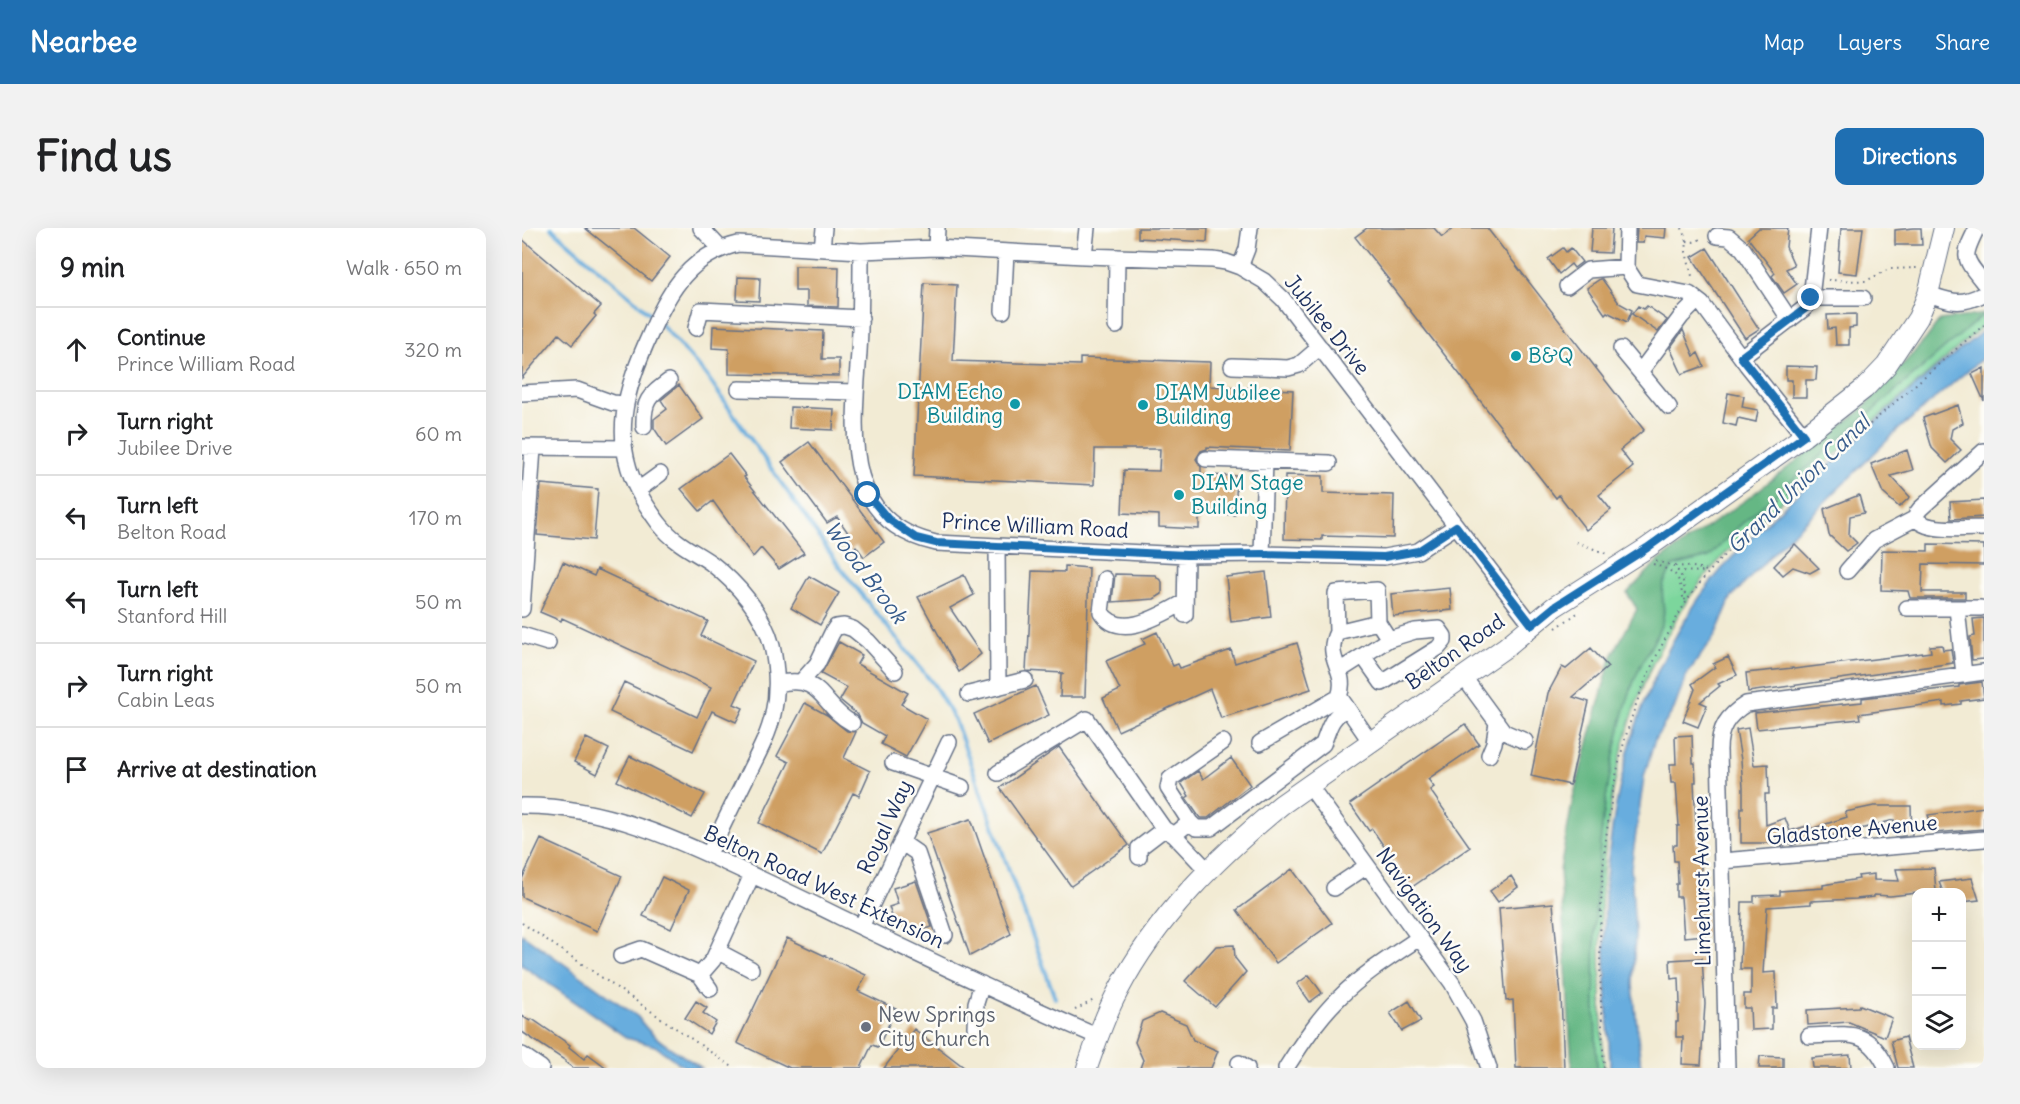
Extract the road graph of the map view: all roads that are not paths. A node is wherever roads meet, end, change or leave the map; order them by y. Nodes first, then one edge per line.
1 (701, 228) edge
2 (824, 228) edge
3 (937, 228) edge
4 (1087, 228) edge
5 (1250, 228) edge
6 (1627, 228) edge
7 (1819, 228) edge
8 (1944, 228) edge
9 (1977, 228) edge
10 (1717, 236) road end
11 (720, 248) junction
12 (936, 248) junction
13 (822, 249) junction
14 (861, 251) junction
15 (1006, 252) junction
16 (1084, 256) junction
17 (1117, 257) junction
18 (1240, 267) junction
19 (1626, 267) junction
20 (1984, 283) edge
21 (1567, 286) dead end
22 (1928, 294) junction
23 (1984, 294) edge
24 (1811, 298) junction
25 (1863, 298) dead end
26 (1698, 301) junction
27 (1003, 311) dead end
28 (861, 318) junction
29 (1790, 320) junction
30 (1116, 326) dead end
31 (696, 328) dead end
32 (1320, 347) junction
33 (1621, 349) dead end
34 (1741, 357) junction
35 (1232, 366) dead end
36 (1640, 372) junction
37 (669, 381) dead end
38 (739, 389) dead end
39 (856, 392) junction
40 (522, 393) edge
41 (625, 402) junction
42 (645, 403) junction
43 (1669, 407) dead end
44 (644, 428) dead end
45 (1804, 436) junction
46 (527, 447) edge
47 (624, 448) junction
48 (1984, 451) edge
49 (1206, 459) dead end
50 (1265, 461) junction
51 (1329, 463) dead end
52 (660, 474) dead end
53 (638, 490) junction
54 (1916, 518) junction
55 (1456, 526) junction
56 (1984, 528) edge
57 (997, 546) junction
58 (1262, 554) junction
59 (1186, 555) junction
60 (1847, 571) dead end
61 (1105, 579) dead end
62 (1907, 608) dead end
63 (1957, 608) junction
64 (1981, 608) dead end
65 (522, 609) edge
66 (1378, 622) junction
67 (1532, 625) junction
68 (1337, 632) junction
69 (522, 635) edge
70 (1389, 639) junction
71 (548, 643) dead end
72 (1363, 656) junction
73 (895, 671) dead end
74 (1339, 671) junction
75 (1984, 672) edge
76 (1464, 675) junction
77 (1964, 675) junction
78 (1024, 680) dead end
79 (801, 682) junction
80 (777, 684) junction
81 (998, 687) junction
82 (969, 694) dead end
83 (1343, 702) junction
84 (1497, 722) junction
85 (852, 723) dead end
86 (1370, 741) junction
87 (1526, 741) dead end
88 (949, 742) dead end
89 (1223, 742) dead end
90 (1260, 743) dead end
91 (1489, 755) dead end
92 (893, 764) dead end
93 (998, 773) dead end
94 (932, 776) junction
95 (1309, 785) junction
96 (962, 787) dead end
97 (522, 806) edge
98 (1190, 822) junction
99 (1169, 832) junction
100 (1984, 839) edge
101 (901, 842) junction
102 (709, 854) junction
103 (1139, 857) dead end
104 (1722, 861) junction
105 (1367, 866) junction
106 (1208, 871) junction
107 (752, 875) junction
108 (1334, 888) dead end
109 (861, 927) junction
110 (945, 935) dead end
111 (1419, 938) junction
112 (717, 951) junction
113 (621, 956) dead end
114 (751, 969) dead end
115 (700, 975) junction
116 (982, 984) junction
117 (710, 989) dead end
118 (975, 1027) dead end
119 (1809, 1036) dead end
120 (1099, 1037) junction
121 (522, 1055) edge
122 (541, 1068) edge
123 (1087, 1068) edge
124 (1286, 1068) edge
125 (1489, 1068) edge
126 (1727, 1068) edge
127 (1887, 1068) edge

1 - 11 street
2 - 13 street
3 - 12 street
4 - 16 street
5 - 18 street
6 - 19 street
7 - 24 street
8 - 22 main road, Belton Road
9 - 20 street
10 - 29 street
11 - 13 street, Jubilee Drive
11 - 41 street, Jubilee Drive
12 - 14 street, Jubilee Drive
12 - 15 street, Jubilee Drive
13 - 14 street, Jubilee Drive
14 - 28 street, Prince William Road
15 - 16 street, Jubilee Drive
15 - 27 street
16 - 17 street, Jubilee Drive
17 - 18 street, Jubilee Drive
17 - 30 street
18 - 32 street, Jubilee Drive
19 - 21 street
19 - 26 street
22 - 23 street
22 - 45 main road, Belton Road
24 - 25 street
24 - 29 street
26 - 34 street
26 - 36 street
28 - 31 street
28 - 39 street, Prince William Road
29 - 34 street
32 - 35 street
32 - 55 street, Jubilee Drive
33 - 36 street
34 - 45 street
36 - 43 street
37 - 42 street
38 - 39 street
39 - 57 street, Prince William Road
40 - 41 street
41 - 42 street
41 - 47 street, Jubilee Drive
42 - 44 street
45 - 67 main road, Belton Road
46 - 47 street
46 - 65 street
47 - 53 street, Jubilee Drive
48 - 54 street
49 - 50 street
50 - 51 street
50 - 58 street
52 - 53 street
53 - 80 street, Jubilee Drive
54 - 56 street
54 - 60 street
55 - 58 street, Prince William Road
55 - 67 street, Jubilee Drive
57 - 59 street, Prince William Road
57 - 81 street
58 - 59 street, Prince William Road
59 - 61 street
62 - 63 street
63 - 64 street
63 - 77 street
66 - 68 street
66 - 68 street
66 - 70 street
67 - 76 main road, Belton Road
68 - 74 street
69 - 71 street
70 - 72 street
70 - 72 street
72 - 74 street
73 - 79 street
74 - 83 street
75 - 77 street
76 - 84 street
76 - 86 main road, Belton Road
77 - 104 street, Limehurst Avenue
78 - 81 street
79 - 80 street
79 - 85 street
80 - 102 street, Jubilee Drive
81 - 82 street
83 - 86 street
83 - 90 street
83 - 98 street
84 - 87 street
84 - 91 street
86 - 95 main road, Belton Road
88 - 94 street, Royal Way
89 - 98 street
92 - 94 street, Royal Way
93 - 99 street
94 - 96 street, Royal Way
94 - 101 street, Royal Way
95 - 105 street, Navigation Way
95 - 106 main road, Belton Road
97 - 102 street, Belton Road West Extension
98 - 99 street
99 - 103 street
99 - 106 street
100 - 104 street, Gladstone Avenue
101 - 109 street, Royal Way
101 - 110 street
102 - 107 street, Belton Road West Extension
104 - 126 street, Limehurst Avenue
105 - 108 street
105 - 111 street, Navigation Way
106 - 120 main road, Belton Road
107 - 109 street, Belton Road West Extension
107 - 112 street
109 - 116 street, Belton Road West Extension
111 - 124 street
111 - 125 street, Navigation Way
112 - 114 street
112 - 115 street
113 - 115 street
115 - 117 street
116 - 118 street
116 - 120 street, Belton Road West Extension
119 - 127 street
120 - 123 main road, Belton Road
121 - 122 street

